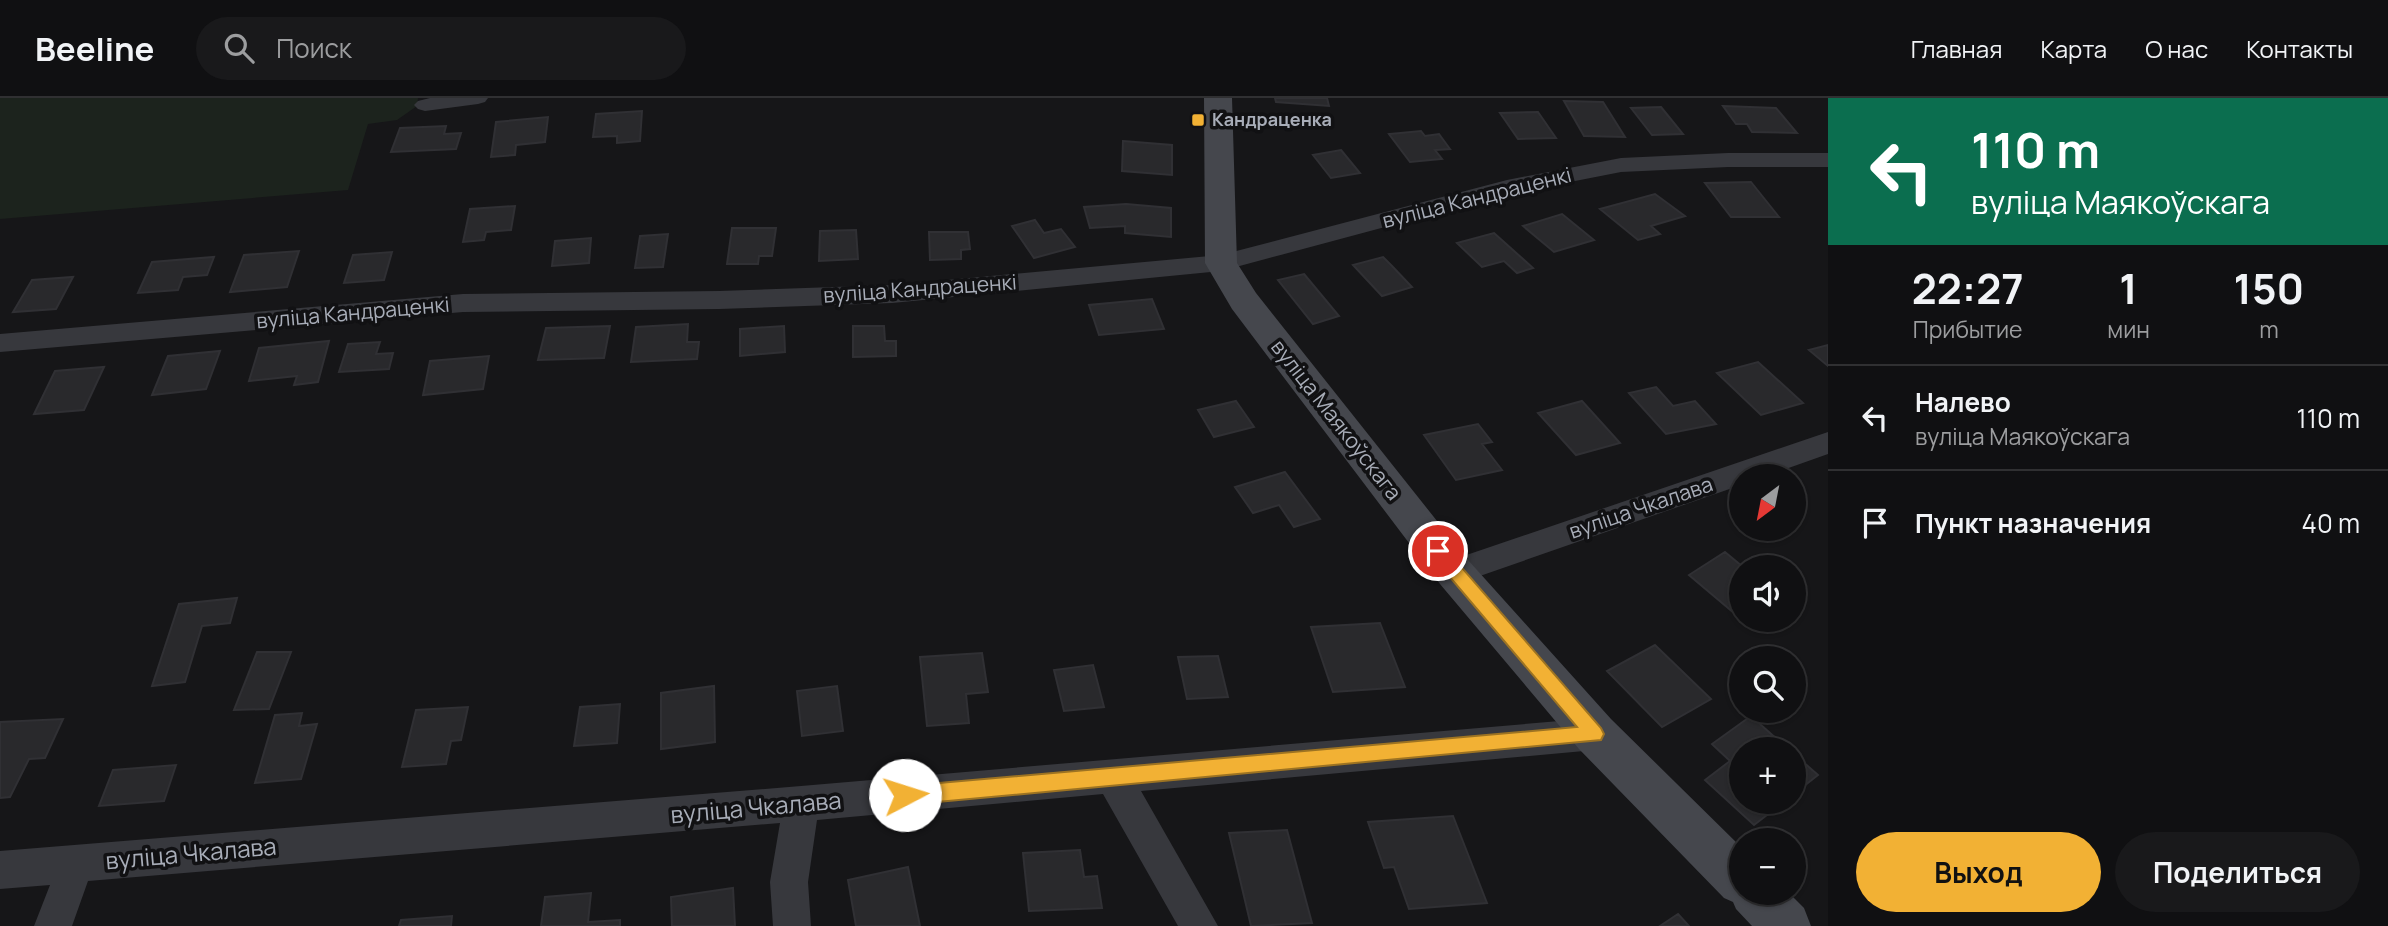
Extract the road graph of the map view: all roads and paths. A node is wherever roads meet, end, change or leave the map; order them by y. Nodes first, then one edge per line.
1 (478, 98) edge
2 (1218, 98) edge
3 (425, 105) dead end
4 (1828, 160) edge
5 (1221, 263) junction
6 (0, 343) edge
7 (1828, 443) edge
8 (1454, 572) junction
9 (1595, 734) junction
10 (1113, 777) junction
11 (801, 804) junction
12 (76, 864) junction
13 (1729, 869) edge
14 (0, 870) edge
15 (1766, 905) edge
16 (53, 926) edge
17 (792, 926) edge
18 (1199, 926) edge
19 (1786, 926) edge

1 - 3 street
2 - 5 street
4 - 5 street, вуліца Кандраценкі
5 - 6 street, вуліца Кандраценкі
5 - 8 street, вуліца Маякоўскага
7 - 8 street, вуліца Чкалава
8 - 9 street, вуліца Маякоўскага
9 - 10 street, вуліца Чкалава
9 - 13 street, вуліца Маякоўскага
10 - 11 street, вуліца Чкалава
10 - 18 street
11 - 12 street, вуліца Чкалава
11 - 17 street
12 - 14 street, вуліца Чкалава
12 - 16 street
15 - 19 street

